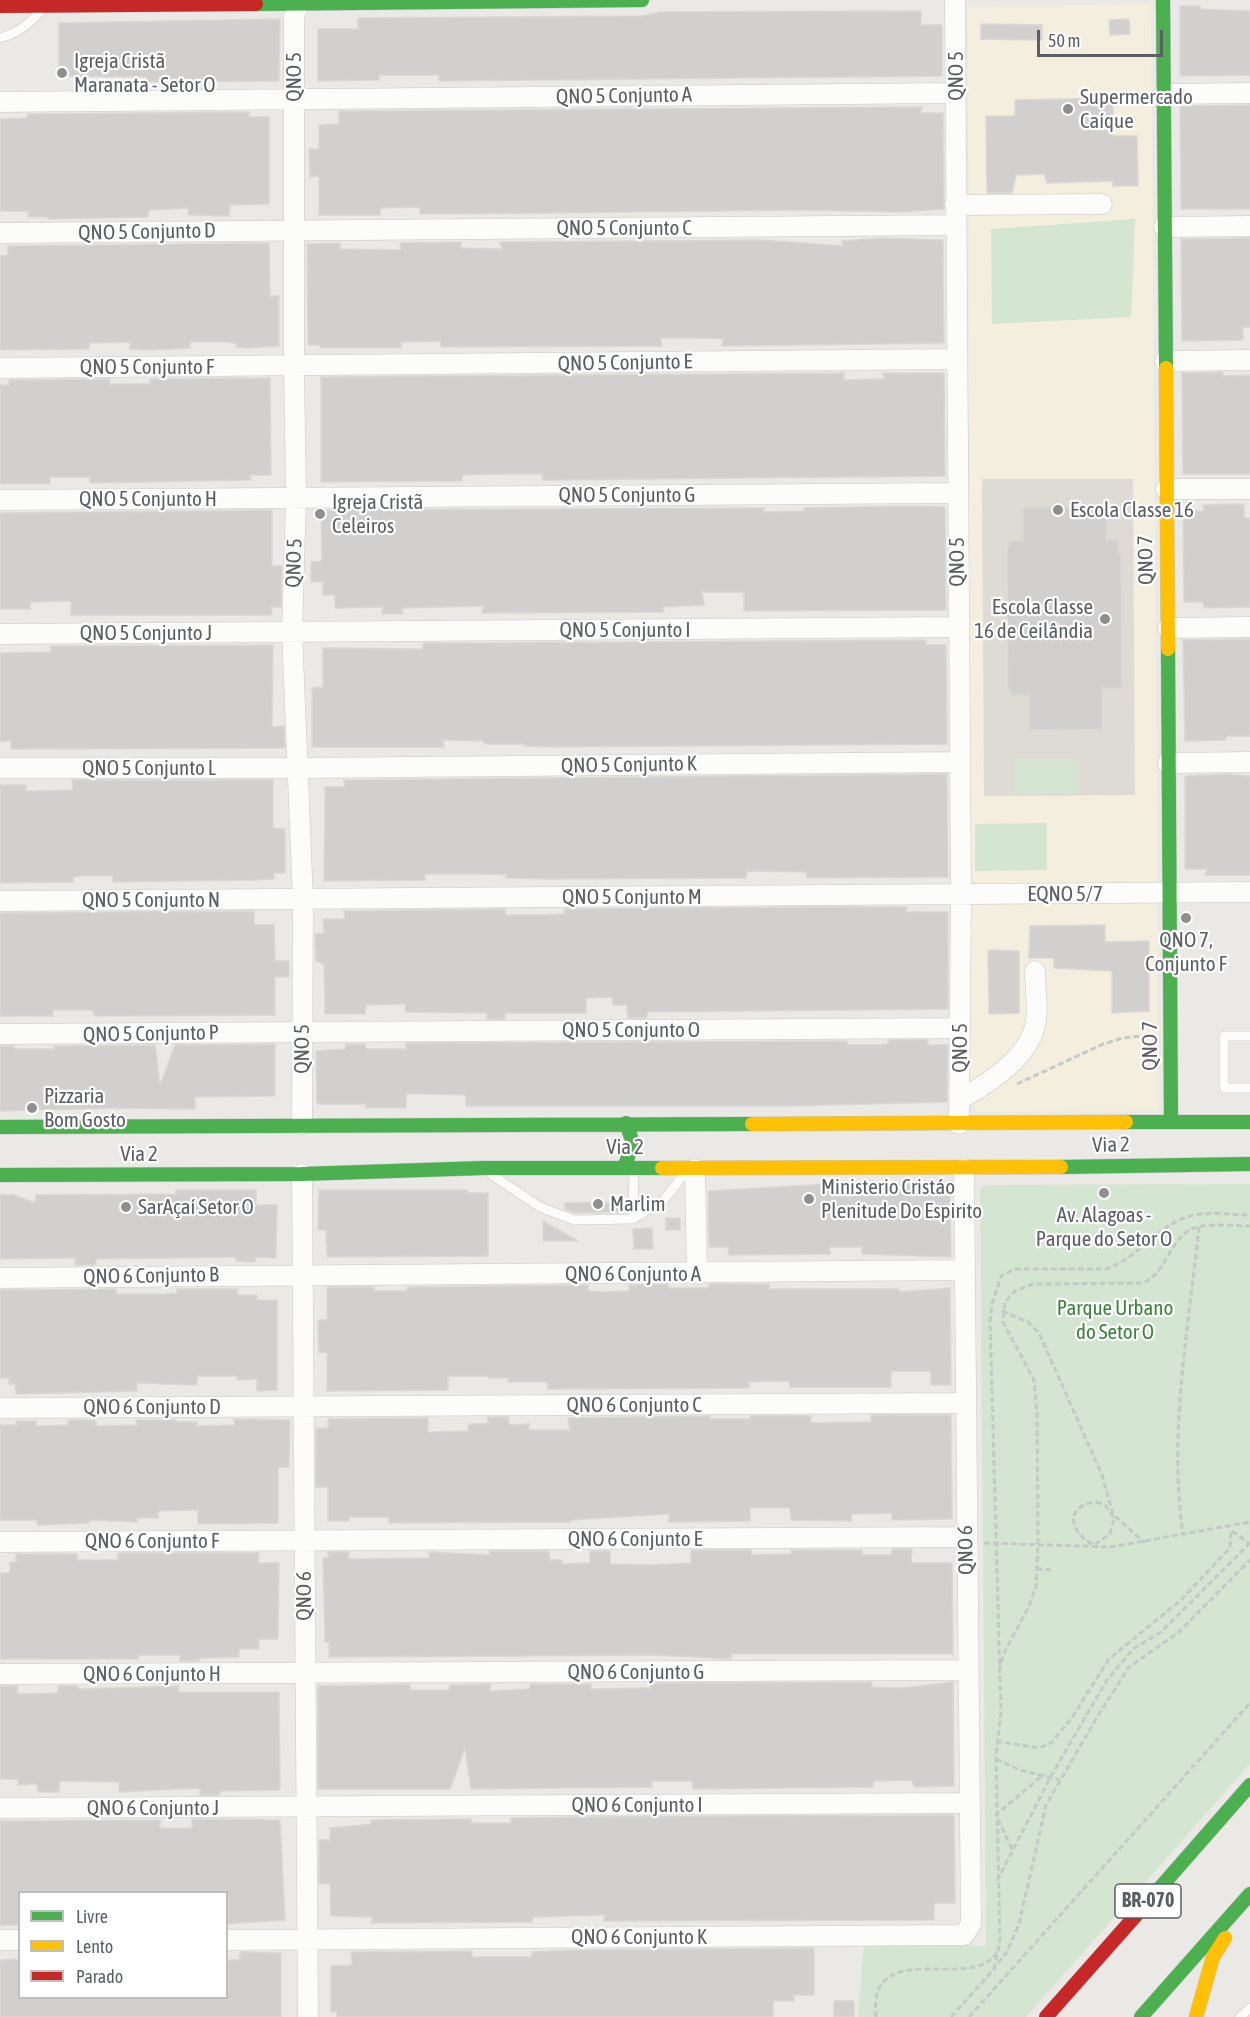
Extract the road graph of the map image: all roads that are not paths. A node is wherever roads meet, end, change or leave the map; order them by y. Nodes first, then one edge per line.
1 (441, 0) edge
2 (642, 0) edge
3 (955, 0) edge
4 (1163, 0) edge
5 (423, 3) junction
6 (53, 4) edge
7 (299, 4) junction
8 (0, 6) edge
9 (0, 38) edge
10 (956, 93) junction
11 (1250, 93) edge
12 (1164, 94) junction
13 (293, 99) junction
14 (0, 102) edge
15 (1102, 204) dead end
16 (955, 205) junction
17 (955, 225) junction
18 (1250, 226) edge
19 (1164, 227) junction
20 (293, 230) junction
21 (0, 233) edge
22 (956, 359) junction
23 (1250, 360) edge
24 (1165, 361) junction
25 (294, 366) junction
26 (0, 368) edge
27 (1166, 489) junction
28 (1250, 489) edge
29 (957, 493) junction
30 (297, 498) junction
31 (0, 500) edge
32 (957, 627) junction
33 (1250, 627) edge
34 (1168, 628) junction
35 (292, 632) junction
36 (0, 634) edge
37 (959, 762) junction
38 (1250, 762) edge
39 (1168, 763) junction
40 (0, 768) edge
41 (298, 768) junction
42 (1250, 892) edge
43 (1169, 894) junction
44 (961, 895) junction
45 (303, 900) junction
46 (0, 901) edge
47 (1035, 970) dead end
48 (960, 1028) junction
49 (302, 1031) junction
50 (0, 1034) edge
51 (1250, 1036) edge
52 (1250, 1088) edge
53 (960, 1099) junction
54 (1171, 1120) junction
55 (668, 1121) junction
56 (1250, 1122) edge
57 (626, 1123) junction
58 (302, 1124) junction
59 (959, 1124) junction
60 (0, 1127) edge
61 (661, 1137) dead end
62 (657, 1154) dead end
63 (1250, 1164) edge
64 (667, 1167) junction
65 (483, 1168) junction
66 (629, 1168) junction
67 (692, 1169) junction
68 (964, 1169) junction
69 (302, 1174) junction
70 (0, 1175) edge
71 (633, 1219) junction
72 (964, 1270) junction
73 (697, 1274) junction
74 (302, 1275) junction
75 (0, 1278) edge
76 (964, 1403) junction
77 (303, 1407) junction
78 (0, 1408) edge
79 (974, 1540) junction
80 (304, 1541) junction
81 (0, 1542) edge
82 (967, 1670) junction
83 (0, 1674) edge
84 (305, 1674) junction
85 (1250, 1785) edge
86 (969, 1803) junction
87 (0, 1808) edge
88 (306, 1808) junction
89 (1250, 1893) edge
90 (1250, 1902) edge
91 (968, 1931) joint
92 (0, 1940) edge
93 (18, 1940) edge
94 (228, 1940) edge
95 (308, 1940) junction
96 (1250, 2008) edge
97 (308, 2017) edge
98 (1046, 2017) edge
99 (1141, 2017) edge
100 (1196, 2017) edge
101 (1240, 2017) edge

1 - 5 main road
2 - 5 main road
3 - 10 street, QNO 5
4 - 12 main road, QNO 7
5 - 7 main road
6 - 7 main road
6 - 8 main road
6 - 9 lane
7 - 13 street, QNO 5
10 - 13 street, QNO 5 Conjunto A
10 - 16 street, QNO 5
11 - 12 street
12 - 19 main road, QNO 7
13 - 14 street, QNO 5 Conjunto A
13 - 20 street, QNO 5
15 - 16 street
16 - 17 street, QNO 5
17 - 20 street, QNO 5 Conjunto C
17 - 22 street, QNO 5
18 - 19 street
19 - 24 main road, QNO 7
20 - 21 street, QNO 5 Conjunto D
20 - 25 street, QNO 5
22 - 25 street, QNO 5 Conjunto E
22 - 29 street, QNO 5
23 - 24 street
24 - 27 main road, QNO 7
25 - 26 street, QNO 5 Conjunto F
25 - 30 street, QNO 5
27 - 28 street
27 - 34 main road, QNO 7
29 - 30 street, QNO 5 Conjunto G
29 - 32 street, QNO 5
30 - 31 street, QNO 5 Conjunto H
30 - 35 street, QNO 5
32 - 35 street, QNO 5 Conjunto I
32 - 37 street, QNO 5
33 - 34 street
34 - 39 main road, QNO 7
35 - 36 street, QNO 5 Conjunto J
35 - 41 street, QNO 5
37 - 41 street, QNO 5 Conjunto K
37 - 44 street, QNO 5
38 - 39 street
39 - 43 main road, QNO 7
40 - 41 street, QNO 5 Conjunto L
41 - 45 street, QNO 5
42 - 43 street, EQNO 5/7
43 - 44 street, EQNO 5/7
43 - 54 main road, QNO 7
44 - 45 street, QNO 5 Conjunto M
44 - 48 street, QNO 5
45 - 46 street, QNO 5 Conjunto N
45 - 49 street, QNO 5
47 - 53 street
48 - 49 street, QNO 5 Conjunto O
48 - 53 street, QNO 5
49 - 50 street, QNO 5 Conjunto P
49 - 58 street, QNO 5
51 - 52 lane
53 - 59 street, QNO 5
54 - 56 main road, Via 2
54 - 59 main road, Via 2
55 - 57 main road, Via 2
55 - 59 main road, Via 2
55 - 61 main road
57 - 58 main road, Via 2
57 - 66 main road
58 - 60 main road, Via 2
62 - 64 main road
63 - 68 main road, Via 2
64 - 66 main road, Via 2
64 - 67 main road, Via 2
65 - 66 main road, Via 2
65 - 69 main road, Via 2
65 - 71 lane
66 - 71 lane
67 - 68 main road, Via 2
67 - 71 lane
67 - 73 street
68 - 72 street, QNO 6
69 - 70 main road, Via 2
69 - 74 street, QNO 6
72 - 73 street, QNO 6 Conjunto A
72 - 76 street, QNO 6
73 - 74 street, QNO 6 Conjunto A
74 - 75 street, QNO 6 Conjunto B
74 - 77 street, QNO 6
76 - 77 street, QNO 6 Conjunto C
76 - 79 street, QNO 6
77 - 78 street, QNO 6 Conjunto D
77 - 80 street, QNO 6
79 - 80 street, QNO 6 Conjunto E
79 - 82 street, QNO 6
80 - 81 street, QNO 6 Conjunto F
80 - 84 street, QNO 6
82 - 84 street, QNO 6 Conjunto G
82 - 86 street, QNO 6
83 - 84 street, QNO 6 Conjunto H
84 - 88 street, QNO 6
85 - 98 main road, BR-070
86 - 88 street, QNO 6 Conjunto I
86 - 91 street, QNO 6
87 - 88 street, QNO 6 Conjunto J
88 - 95 street, QNO 6
89 - 99 main road
90 - 100 main road
91 - 95 street, QNO 6 Conjunto K
92 - 93 street
94 - 95 street, QNO 6 Conjunto K
95 - 97 street, QNO 6
96 - 101 lane

